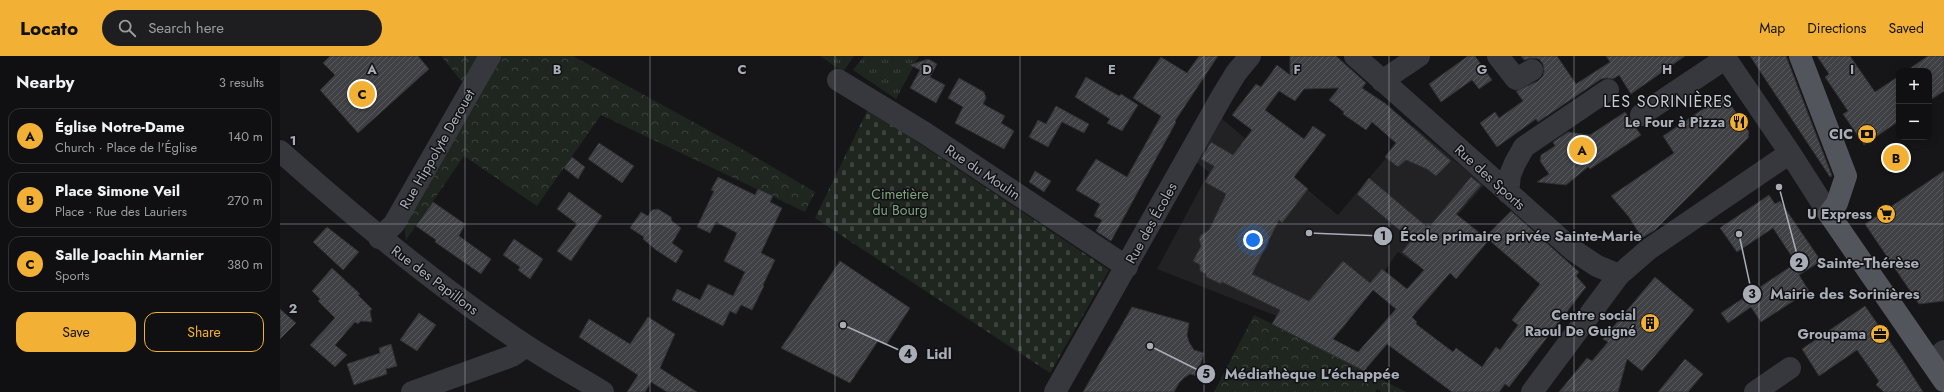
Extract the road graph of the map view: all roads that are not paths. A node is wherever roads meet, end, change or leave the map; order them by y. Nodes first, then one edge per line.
1 (490, 56) edge
2 (1250, 56) edge
3 (1355, 56) edge
4 (1419, 56) edge
5 (1498, 56) edge
6 (1800, 56) edge
7 (1725, 57) edge
8 (1532, 70) dead end
9 (838, 80) dead end
10 (1382, 81) junction
11 (1608, 90) dead end
12 (1641, 115) dead end
13 (280, 151) edge
14 (1790, 153) junction
15 (1508, 193) junction
16 (1829, 214) junction
17 (379, 238) junction
18 (1127, 267) junction
19 (1619, 275) junction
20 (526, 346) junction
21 (1938, 356) edge
22 (1790, 368) dead end
23 (1944, 381) edge
24 (412, 392) edge
25 (603, 392) edge
26 (1055, 392) edge
27 (1532, 392) edge
28 (1755, 392) edge

1 - 17 street, Rue Hippolyte Derouet
2 - 18 street, Rue des Écoles
3 - 10 street, Rue des Sports
4 - 10 street
5 - 8 street
6 - 16 main road
7 - 12 street
7 - 14 street
9 - 18 street, Rue du Moulin
10 - 15 street, Rue des Sports
11 - 15 street
13 - 17 street, Rue des Papillons
14 - 16 street
14 - 19 street
15 - 19 street, Rue des Sports
16 - 21 main road
17 - 20 street, Rue des Papillons
18 - 26 street, Rue des Écoles
19 - 27 street
20 - 24 street
20 - 25 street, Rue des Papillons
21 - 23 main road
22 - 28 street

